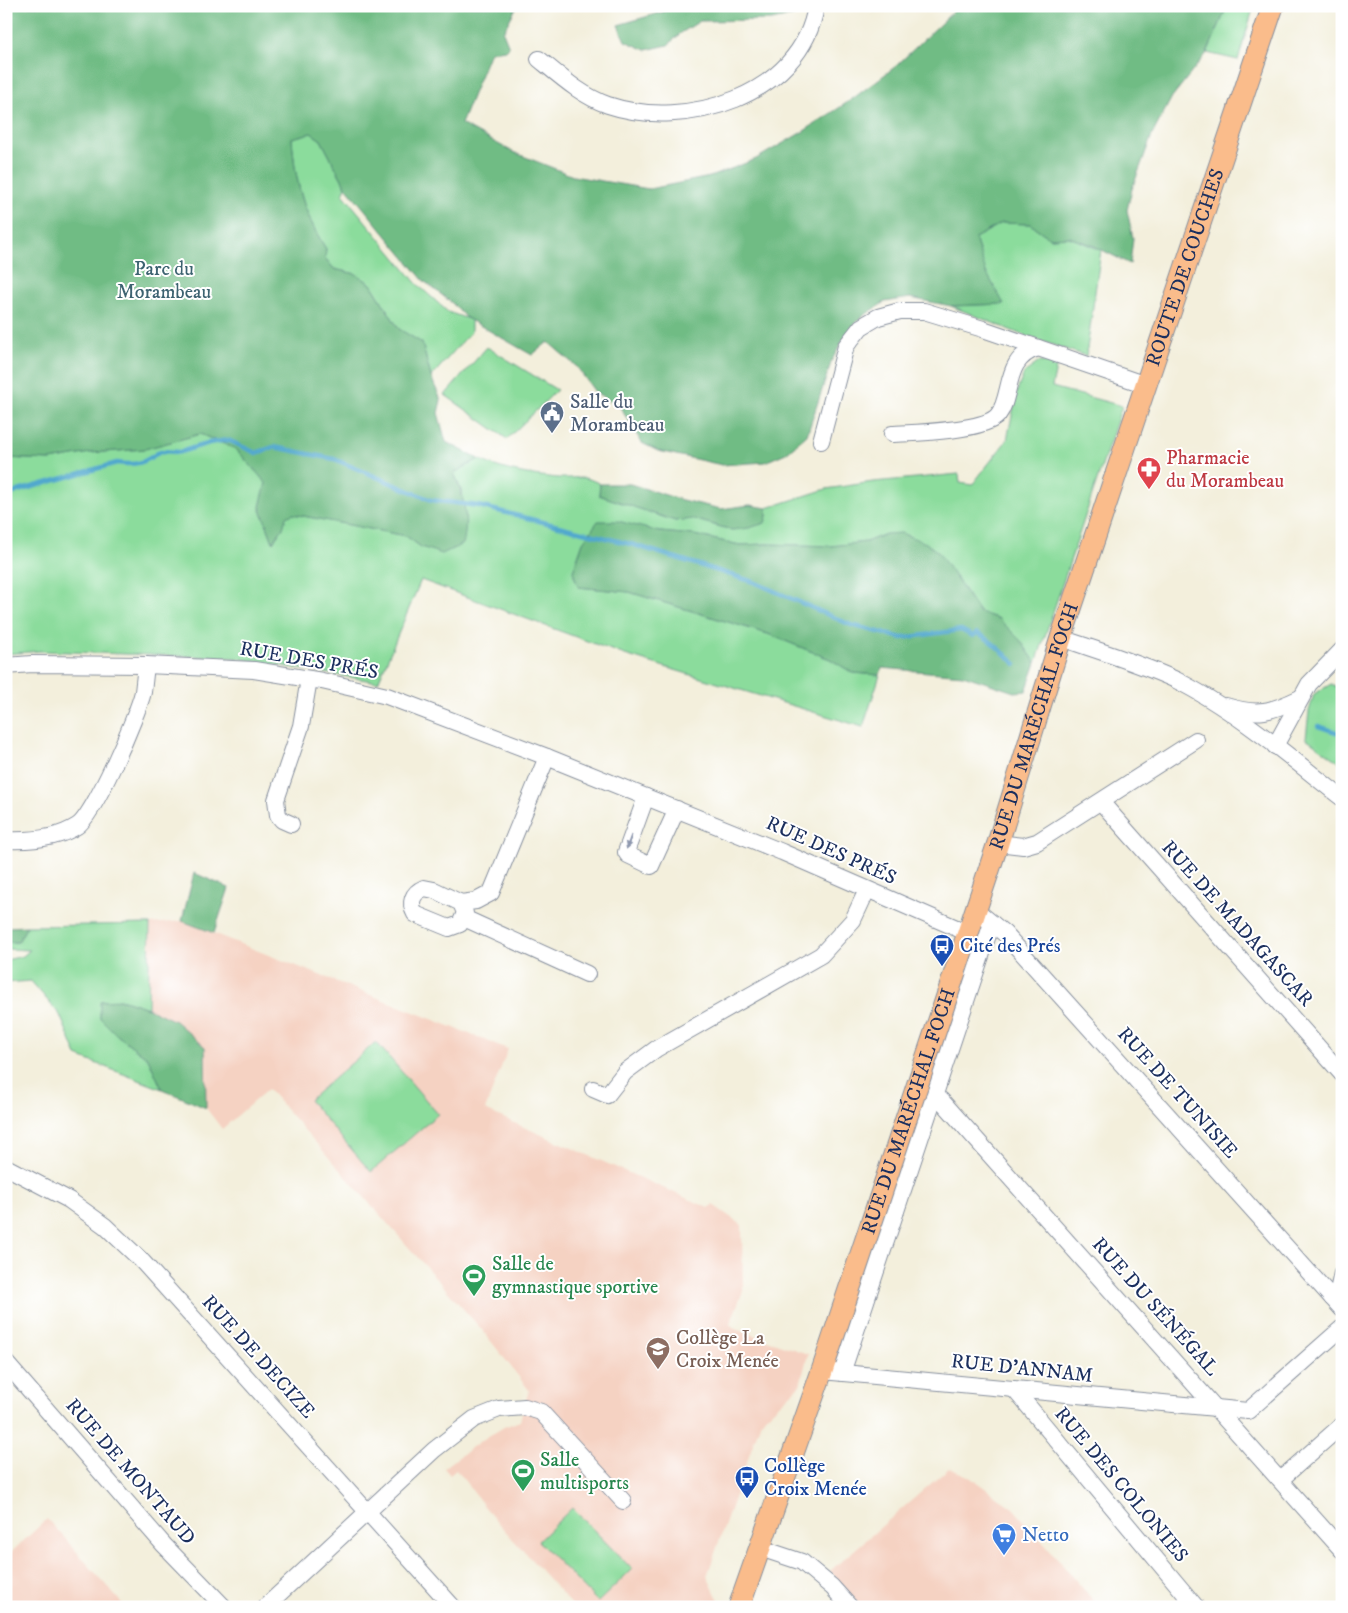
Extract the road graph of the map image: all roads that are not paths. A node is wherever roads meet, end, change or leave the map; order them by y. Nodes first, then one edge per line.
1 (816, 6) edge
2 (1274, 6) edge
3 (539, 59) dead end
4 (1038, 348) junction
5 (1146, 385) junction
6 (892, 434) dead end
7 (821, 441) dead end
8 (1098, 528) joint
9 (1061, 638) junction
10 (1342, 650) edge
11 (146, 665) junction
12 (6, 666) edge
13 (309, 679) junction
14 (1300, 698) junction
15 (1212, 702) junction
16 (1196, 740) dead end
17 (1275, 746) junction
18 (547, 757) junction
19 (646, 797) junction
20 (1342, 798) edge
21 (1101, 802) junction
22 (677, 809) junction
23 (291, 824) dead end
24 (6, 840) edge
25 (998, 842) junction
26 (867, 890) junction
27 (983, 918) junction
28 (968, 933) junction
29 (586, 974) dead end
30 (1342, 1074) edge
31 (593, 1089) dead end
32 (934, 1097) junction
33 (6, 1167) edge
34 (1342, 1273) edge
35 (1337, 1304) edge
36 (1342, 1328) edge
37 (6, 1362) edge
38 (832, 1372) junction
39 (1014, 1389) junction
40 (1218, 1409) junction
41 (1342, 1425) edge
42 (1280, 1480) junction
43 (623, 1501) dead end
44 (368, 1512) junction
45 (760, 1548) junction
46 (1342, 1550) edge
47 (224, 1607) edge
48 (265, 1607) edge
49 (453, 1607) edge
50 (740, 1607) edge
51 (850, 1607) edge
52 (1196, 1607) edge

1 - 3 street
2 - 5 main road, ROUTE DE COUCHES
4 - 5 street
4 - 6 street
4 - 7 street
5 - 8 main road, ROUTE DE COUCHES
8 - 9 main road, RUE DU MARÉCHAL FOCH
9 - 15 street
9 - 25 main road, RUE DU MARÉCHAL FOCH
10 - 14 street
11 - 12 street, RUE DES PRÉS
11 - 13 street, RUE DES PRÉS
11 - 24 street
13 - 18 street, RUE DES PRÉS
13 - 23 street
14 - 15 street
14 - 17 street
15 - 17 street
16 - 21 street
17 - 20 street
18 - 19 street, RUE DES PRÉS
18 - 29 street
19 - 22 street, RUE DES PRÉS
19 -> 22 street
21 - 25 street
21 - 30 street, RUE DE MADAGASCAR
22 - 26 street, RUE DES PRÉS
25 - 27 main road, RUE DU MARÉCHAL FOCH
26 - 28 street, RUE DES PRÉS
26 - 31 street
27 - 28 main road, RUE DU MARÉCHAL FOCH
27 - 32 street
27 - 35 street, RUE DE TUNISIE
28 - 38 main road, RUE DU MARÉCHAL FOCH
32 - 38 street
32 - 40 street, RUE DU SÉNÉGAL
33 - 44 street, RUE DE DECIZE
34 - 35 street
36 - 40 street, RUE D'ANNAM
37 - 47 street, RUE DE MONTAUD
38 - 39 street, RUE D'ANNAM
38 - 45 main road, RUE DU MARÉCHAL FOCH
39 - 40 street, RUE D'ANNAM
39 - 52 street, RUE DES COLONIES
40 - 42 street, RUE DU SÉNÉGAL
41 - 42 street
42 - 46 street, RUE DU SÉNÉGAL
43 - 44 street
44 - 48 street
44 - 49 street, RUE DE DECIZE
45 - 50 main road, RUE DU MARÉCHAL FOCH
45 - 51 street

